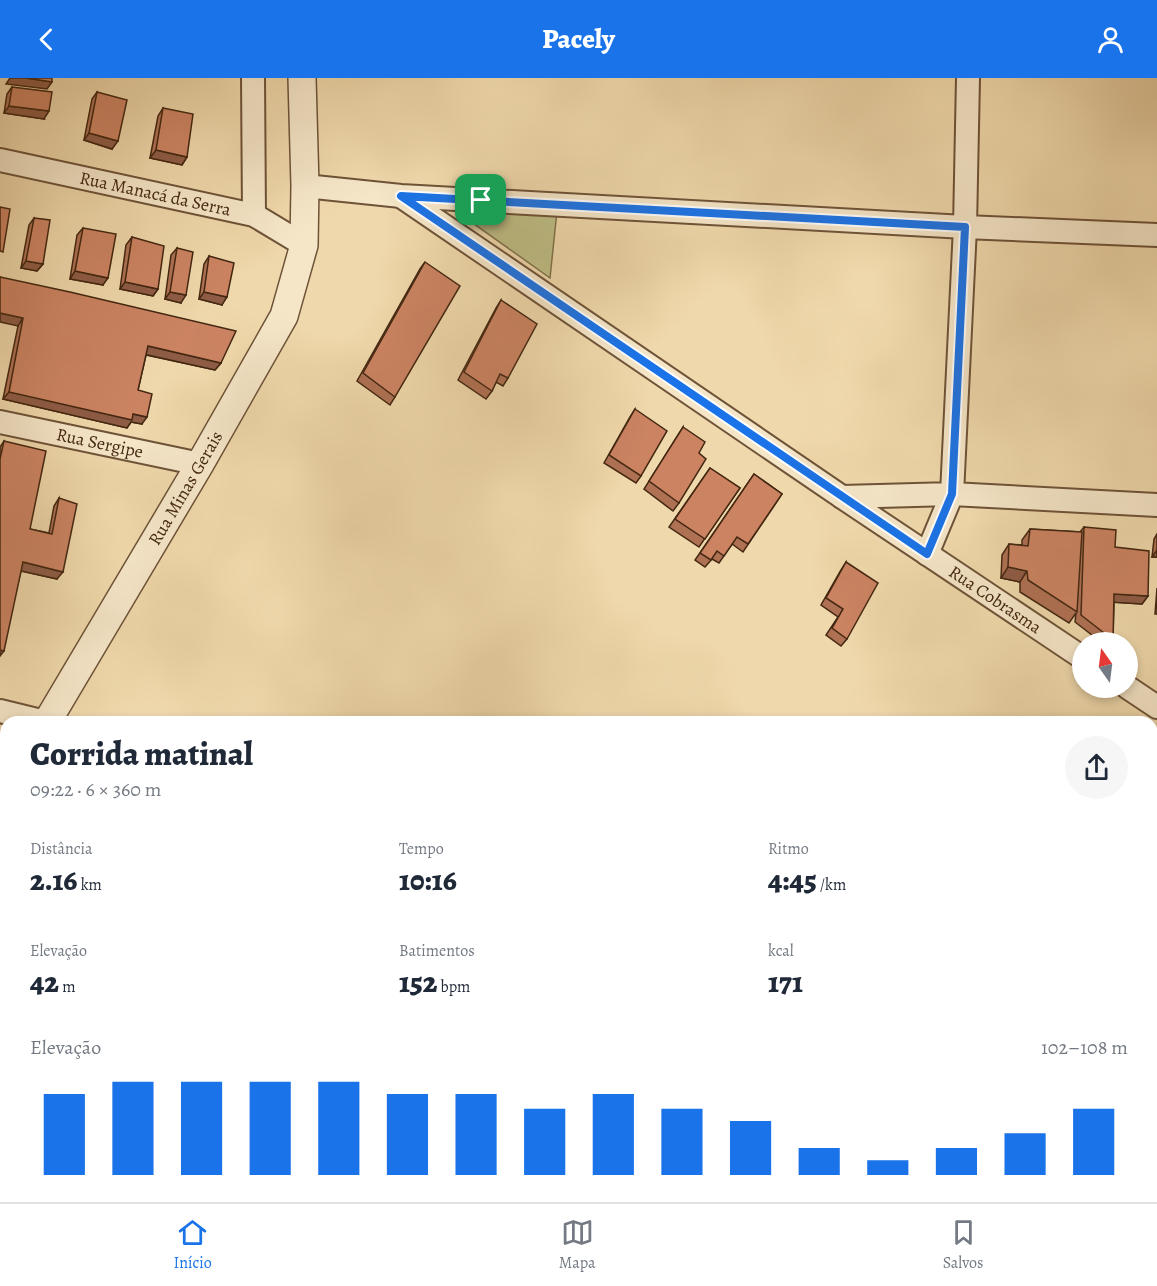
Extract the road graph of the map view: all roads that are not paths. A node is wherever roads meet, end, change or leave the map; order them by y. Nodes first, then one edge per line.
1 (253, 78) edge
2 (302, 78) edge
3 (968, 78) edge
4 (0, 160) edge
5 (305, 186) junction
6 (401, 196) junction
7 (254, 215) junction
8 (965, 227) junction
9 (1157, 235) edge
10 (304, 245) junction
11 (0, 422) edge
12 (200, 464) junction
13 (952, 494) junction
14 (842, 497) junction
15 (1157, 505) edge
16 (927, 554) junction
17 (1072, 651) edge
18 (1138, 694) edge
19 (1157, 707) edge
20 (0, 711) edge
21 (21, 716) edge
22 (50, 716) edge

1 - 7 street
2 - 5 street, Rua Minas Gerais
3 - 8 street
4 - 7 street, Rua Manacá da Serra
5 - 6 street
5 - 10 street, Rua Minas Gerais
6 - 8 street
6 - 14 street, Rua Cobrasma
7 - 10 street, Rua Manacá da Serra
8 - 9 street
8 - 13 street
10 - 12 street, Rua Minas Gerais
11 - 12 street, Rua Sergipe
12 - 22 street, Rua Minas Gerais
13 - 14 street
13 - 15 street
13 - 16 street
14 - 16 street, Rua Cobrasma
16 - 17 street, Rua Cobrasma
18 - 19 street
20 - 21 street

